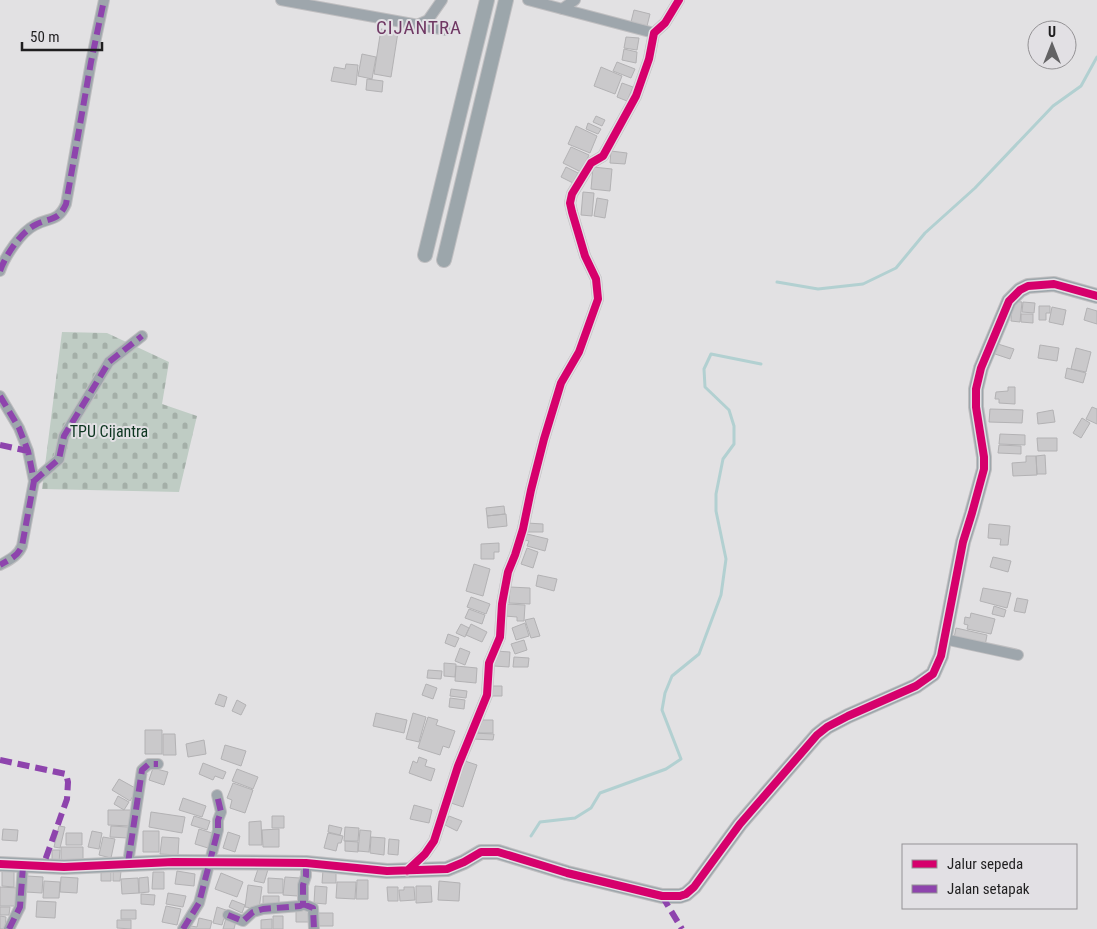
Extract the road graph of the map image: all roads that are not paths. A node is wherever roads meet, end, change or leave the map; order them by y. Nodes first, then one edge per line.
1 (104, 0) edge
2 (280, 0) edge
3 (442, 0) edge
4 (487, 0) edge
5 (506, 0) edge
6 (528, 0) edge
7 (575, 0) edge
8 (679, 0) edge
9 (562, 9) junction
10 (416, 25) junction
11 (446, 30) dead end
12 (654, 34) junction
13 (460, 112) junction
14 (479, 116) junction
15 (425, 255) dead end
16 (444, 260) dead end
17 (0, 271) edge
18 (1097, 296) edge
19 (142, 336) dead end
20 (0, 396) edge
21 (34, 481) junction
22 (0, 565) edge
23 (944, 639) junction
24 (1018, 655) dead end
25 (158, 764) dead end
26 (217, 795) dead end
27 (128, 863) junction
28 (209, 863) junction
29 (306, 863) junction
30 (0, 864) edge
31 (22, 866) junction
32 (407, 871) junction
33 (303, 904) junction
34 (228, 915) dead end
35 (10, 929) edge
36 (183, 929) edge
37 (314, 929) edge

1 - 17 street
2 - 10 street
3 - 10 street
4 - 13 street
5 - 14 street
6 - 9 street
7 - 9 street
8 - 12 street
9 - 12 street
10 - 11 street
12 - 32 street
13 - 14 street
13 - 15 street
14 - 16 street
18 - 23 street
19 - 21 street
20 - 21 street
21 - 22 street
23 - 24 street
23 - 32 street
25 - 27 street
26 - 28 street
27 - 28 street
27 - 31 street
28 - 29 street
28 - 36 street
29 - 32 street
29 - 33 street
30 - 31 street
31 - 35 street
33 - 34 street
33 - 37 street

